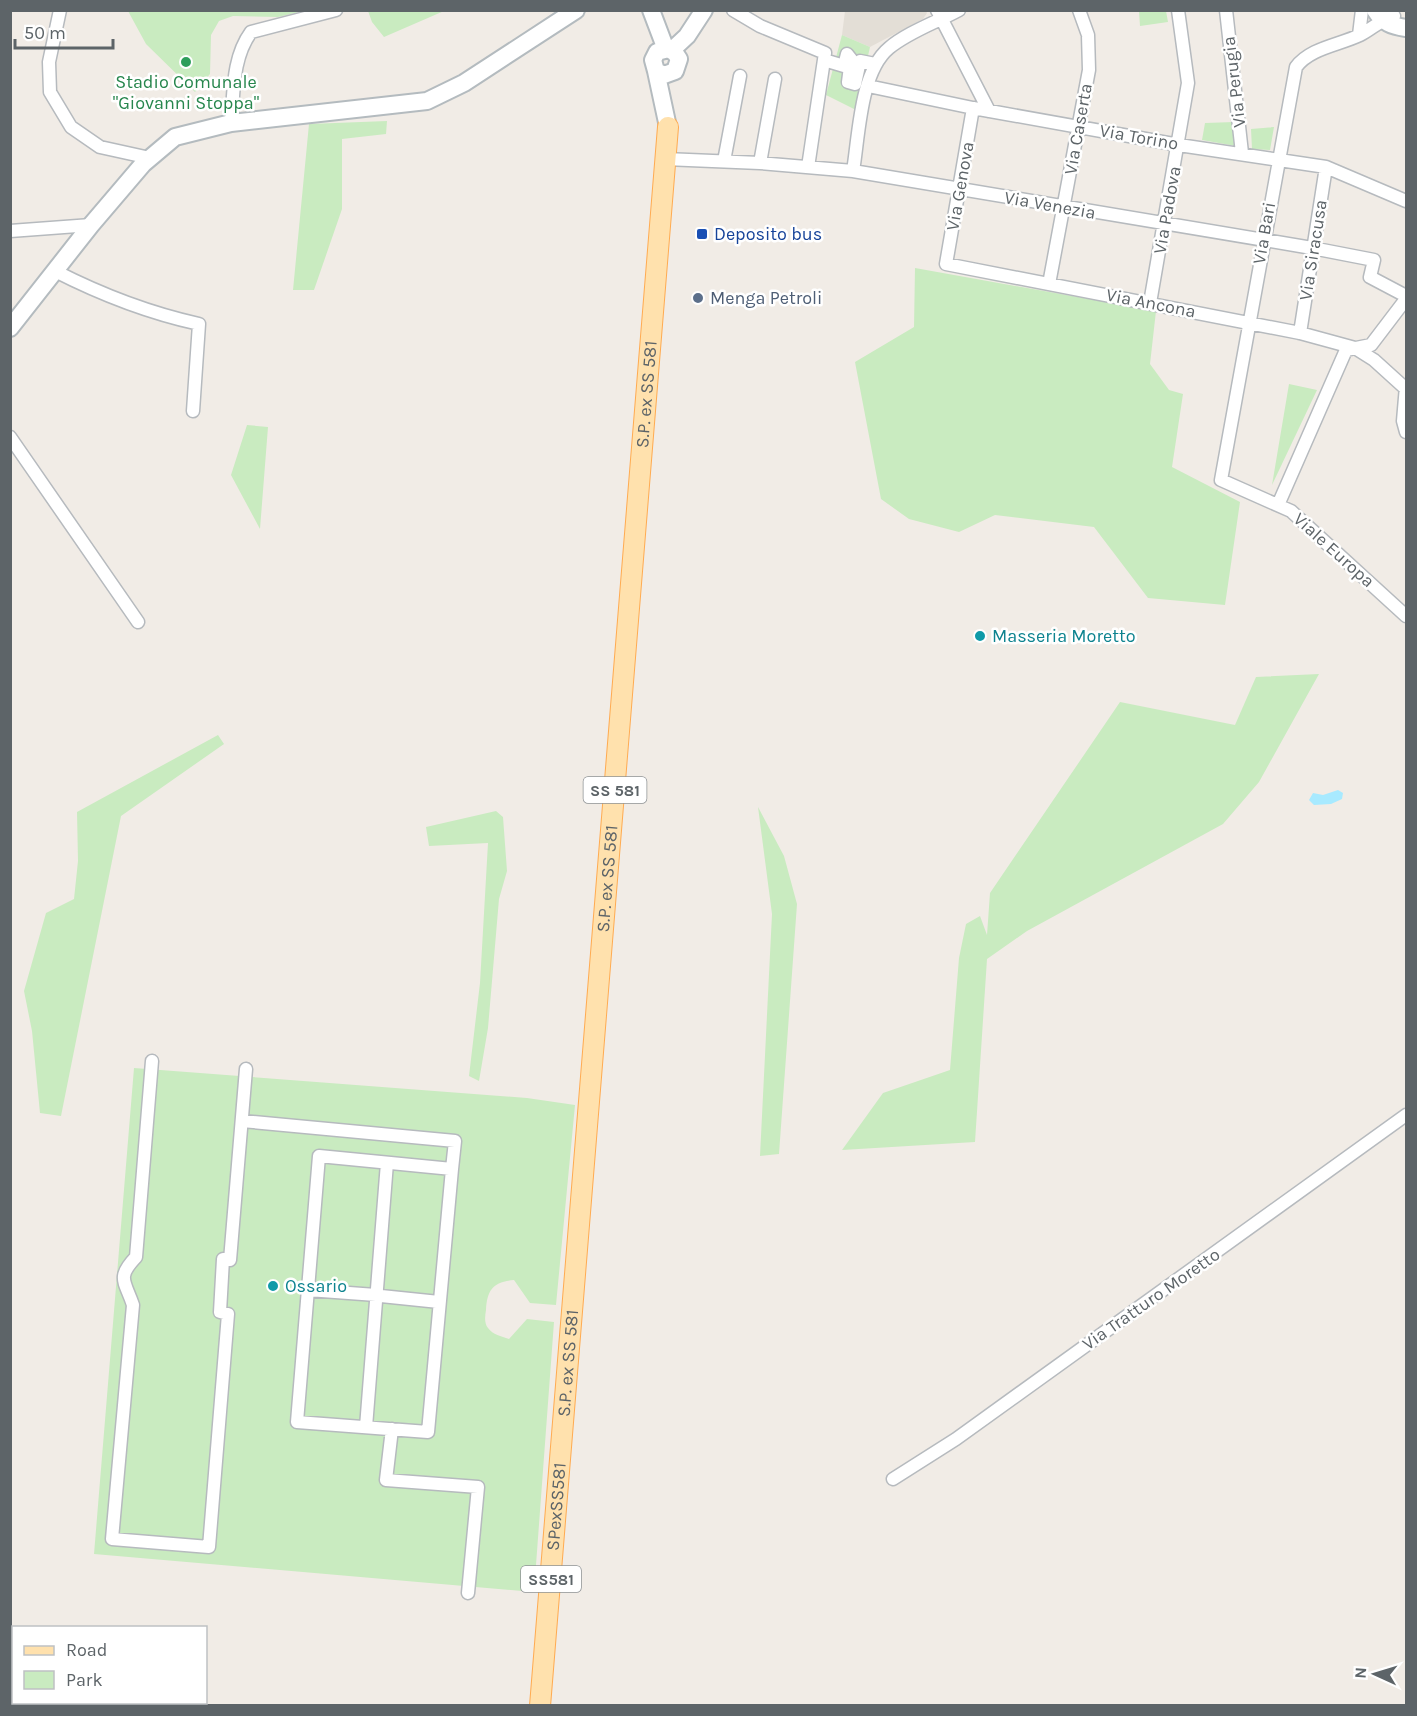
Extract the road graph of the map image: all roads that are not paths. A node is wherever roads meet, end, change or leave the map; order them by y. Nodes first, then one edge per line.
1 (60, 10) edge
2 (336, 10) edge
3 (576, 10) edge
4 (643, 10) edge
5 (651, 10) edge
6 (704, 10) edge
7 (733, 10) edge
8 (959, 10) edge
9 (1178, 10) edge
10 (1226, 10) edge
11 (1362, 10) edge
12 (1080, 11) edge
13 (940, 15) edge
14 (1382, 21) edge
15 (1407, 28) edge
16 (667, 59) junction
17 (824, 60) junction
18 (875, 64) junction
19 (740, 76) dead end
20 (775, 79) dead end
21 (868, 86) junction
22 (973, 108) junction
23 (989, 111) junction
24 (231, 123) junction
25 (1078, 126) junction
26 (668, 127) joint
27 (1179, 145) junction
28 (1242, 153) junction
29 (150, 158) junction
30 (665, 159) junction
31 (1277, 160) junction
32 (724, 161) junction
33 (760, 163) junction
34 (808, 167) junction
35 (1326, 167) junction
36 (853, 171) junction
37 (960, 189) junction
38 (1407, 201) edge
39 (1063, 207) junction
40 (91, 225) junction
41 (1165, 225) junction
42 (10, 231) edge
43 (1263, 241) junction
44 (1312, 248) junction
45 (946, 264) joint
46 (55, 271) junction
47 (1049, 284) junction
48 (1407, 298) edge
49 (1150, 303) junction
50 (1248, 322) junction
51 (10, 328) edge
52 (1300, 333) junction
53 (1371, 345) junction
54 (1354, 348) junction
55 (1374, 360) junction
56 (1406, 388) edge
57 (193, 411) dead end
58 (1407, 432) edge
59 (10, 437) edge
60 (1221, 480) joint
61 (1278, 506) junction
62 (1407, 616) edge
63 (138, 622) dead end
64 (152, 1061) dead end
65 (246, 1069) dead end
66 (1407, 1115) edge
67 (242, 1121) junction
68 (387, 1163) junction
69 (452, 1169) junction
70 (308, 1290) junction
71 (379, 1296) junction
72 (439, 1302) junction
73 (366, 1427) junction
74 (392, 1429) junction
75 (561, 1453) joint
76 (893, 1479) dead end
77 (468, 1593) dead end
78 (540, 1706) edge

1 - 29 street
2 - 24 street
3 - 24 street
4 - 16 street
5 - 16 street
6 - 16 street
7 - 17 street
8 - 13 street
9 - 27 street, Via Padova
10 - 28 street, Via Perugia
11 - 14 street
12 - 25 street, Via Caserta
13 - 18 street
13 - 23 street
14 - 15 street
14 - 31 street, Via Bari
16 - 26 street
17 - 18 street
17 - 34 street
18 - 21 street
19 - 32 street
20 - 33 street
21 - 22 street, Via Torino
21 - 36 street
22 - 23 street, Via Torino
22 - 37 street, Via Genova
23 - 25 street, Via Torino
24 - 29 street
25 - 27 street, Via Torino
25 - 39 street, Via Caserta
26 - 30 main road, S.P. ex SS 581 / SS 581
27 - 28 street, Via Torino
27 - 41 street, Via Padova
28 - 31 street, Via Torino
29 - 40 street
30 - 32 street, Via Venezia
30 - 75 main road, S.P. ex SS 581 / SS 581
31 - 35 street, Via Torino
31 - 43 street, Via Bari
32 - 33 street, Via Venezia
33 - 34 street, Via Venezia
34 - 36 street, Via Venezia
35 - 38 street, Via Torino
35 - 44 street, Via Siracusa
36 - 37 street, Via Venezia
37 - 39 street, Via Venezia
37 - 45 street, Via Genova
39 - 41 street, Via Venezia
39 - 47 street, Via Caserta
40 - 42 street
40 - 46 street
41 - 43 street, Via Venezia
41 - 49 street, Via Padova
43 - 44 street, Via Venezia
43 - 50 street, Via Bari
44 - 48 street, Via Venezia
44 - 52 street, Via Siracusa
45 - 47 street, Via Ancona
46 - 51 street
46 - 57 street
47 - 49 street, Via Ancona
48 - 53 street
49 - 50 street, Via Ancona
50 - 52 street, Via Ancona
50 - 60 street, Via Bari
52 - 54 street, Via Ancona
53 - 54 street
53 - 55 street
54 - 55 street
54 - 61 street
55 - 56 street
56 - 58 street
59 - 63 street
60 - 61 street, Viale Europa
61 - 62 street, Viale Europa
64 - 67 street
65 - 67 street
66 - 76 street, Via Tratturo Moretto
67 - 69 street
68 - 69 street
68 - 70 street
68 - 71 street
69 - 72 street
70 - 71 street
70 - 73 street
71 - 72 street
71 - 73 street
72 - 74 street
73 - 74 street
74 - 77 street
75 - 78 main road, SPexSS581 / SS581

